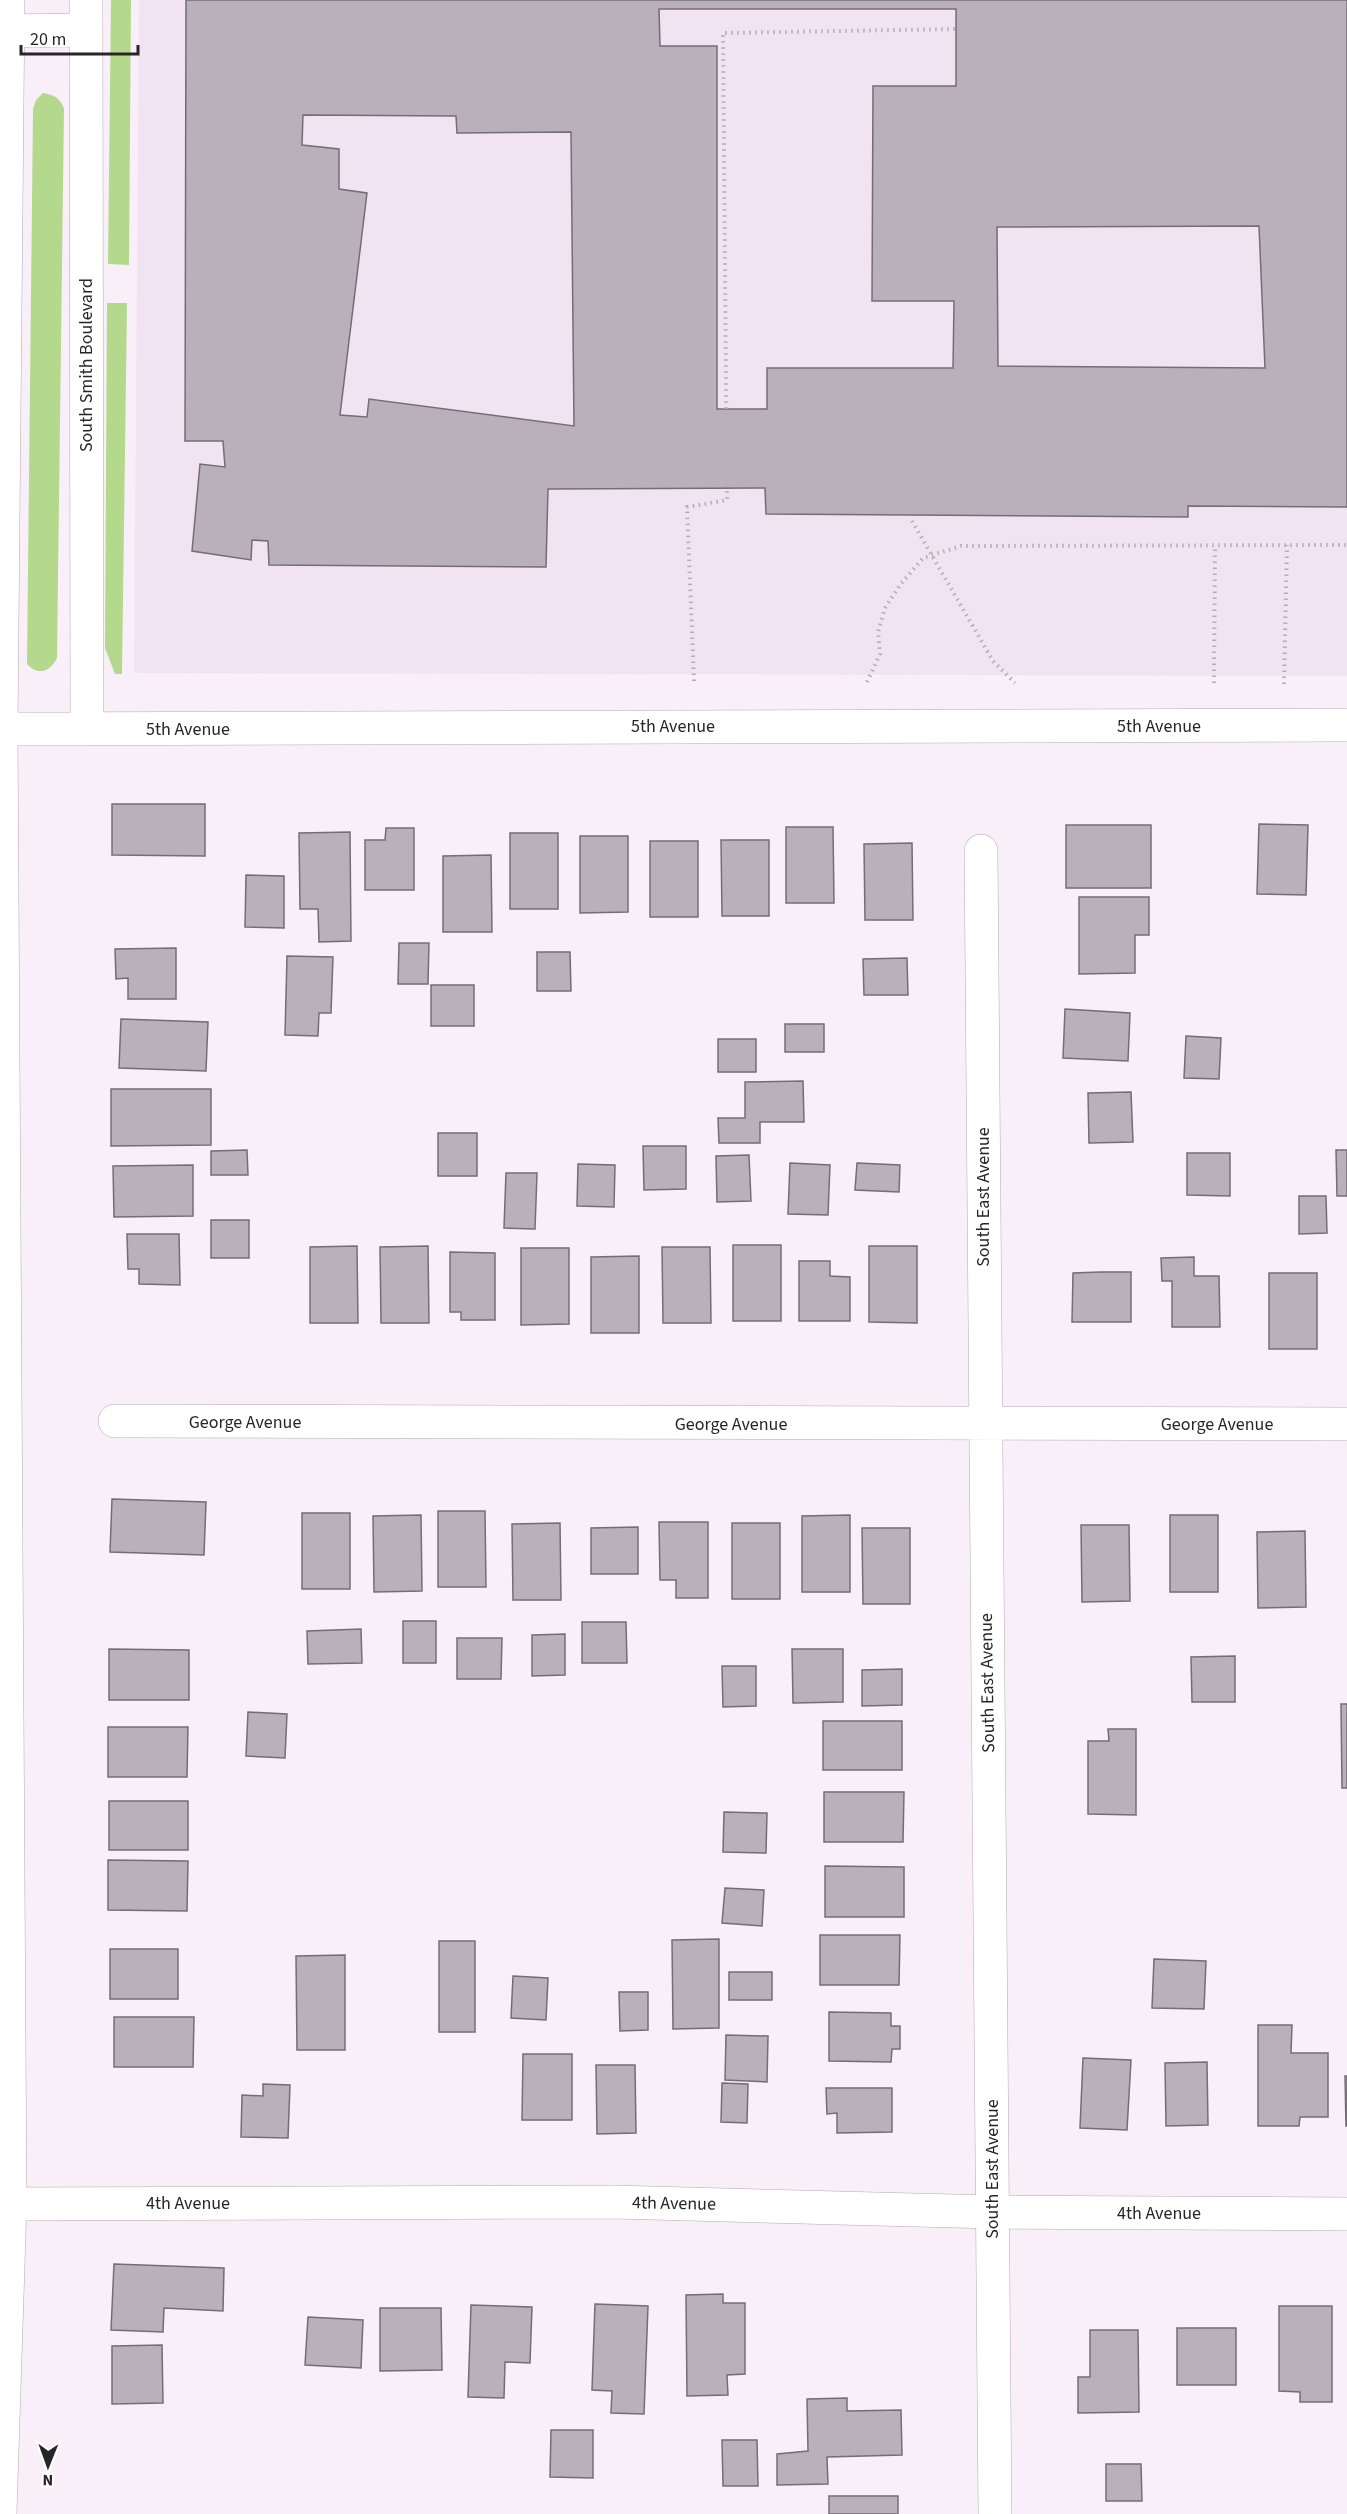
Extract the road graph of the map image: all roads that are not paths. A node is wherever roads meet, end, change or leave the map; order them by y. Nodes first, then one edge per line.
1 (86, 15) edge
2 (5, 21) edge
3 (1347, 725) edge
4 (0, 729) edge
5 (87, 729) junction
6 (981, 851) dead end
7 (2, 1187) edge
8 (115, 1421) dead end
9 (1347, 1424) edge
10 (984, 1425) junction
11 (4, 1705) edge
12 (5, 2204) edge
13 (992, 2212) junction
14 (1347, 2214) edge
15 (0, 2514) edge
16 (995, 2514) edge

1 - 2 street
1 - 5 street, South Smith Boulevard
2 - 4 street
3 - 5 street, 5th Avenue
4 - 5 street, 5th Avenue
4 - 7 street
6 - 10 street, South East Avenue
7 - 11 street
8 - 10 street, George Avenue
9 - 10 street, George Avenue
10 - 13 street, South East Avenue
11 - 12 street
12 - 13 street, 4th Avenue
12 - 15 street
13 - 14 street, 4th Avenue
13 - 16 street, South East Avenue

